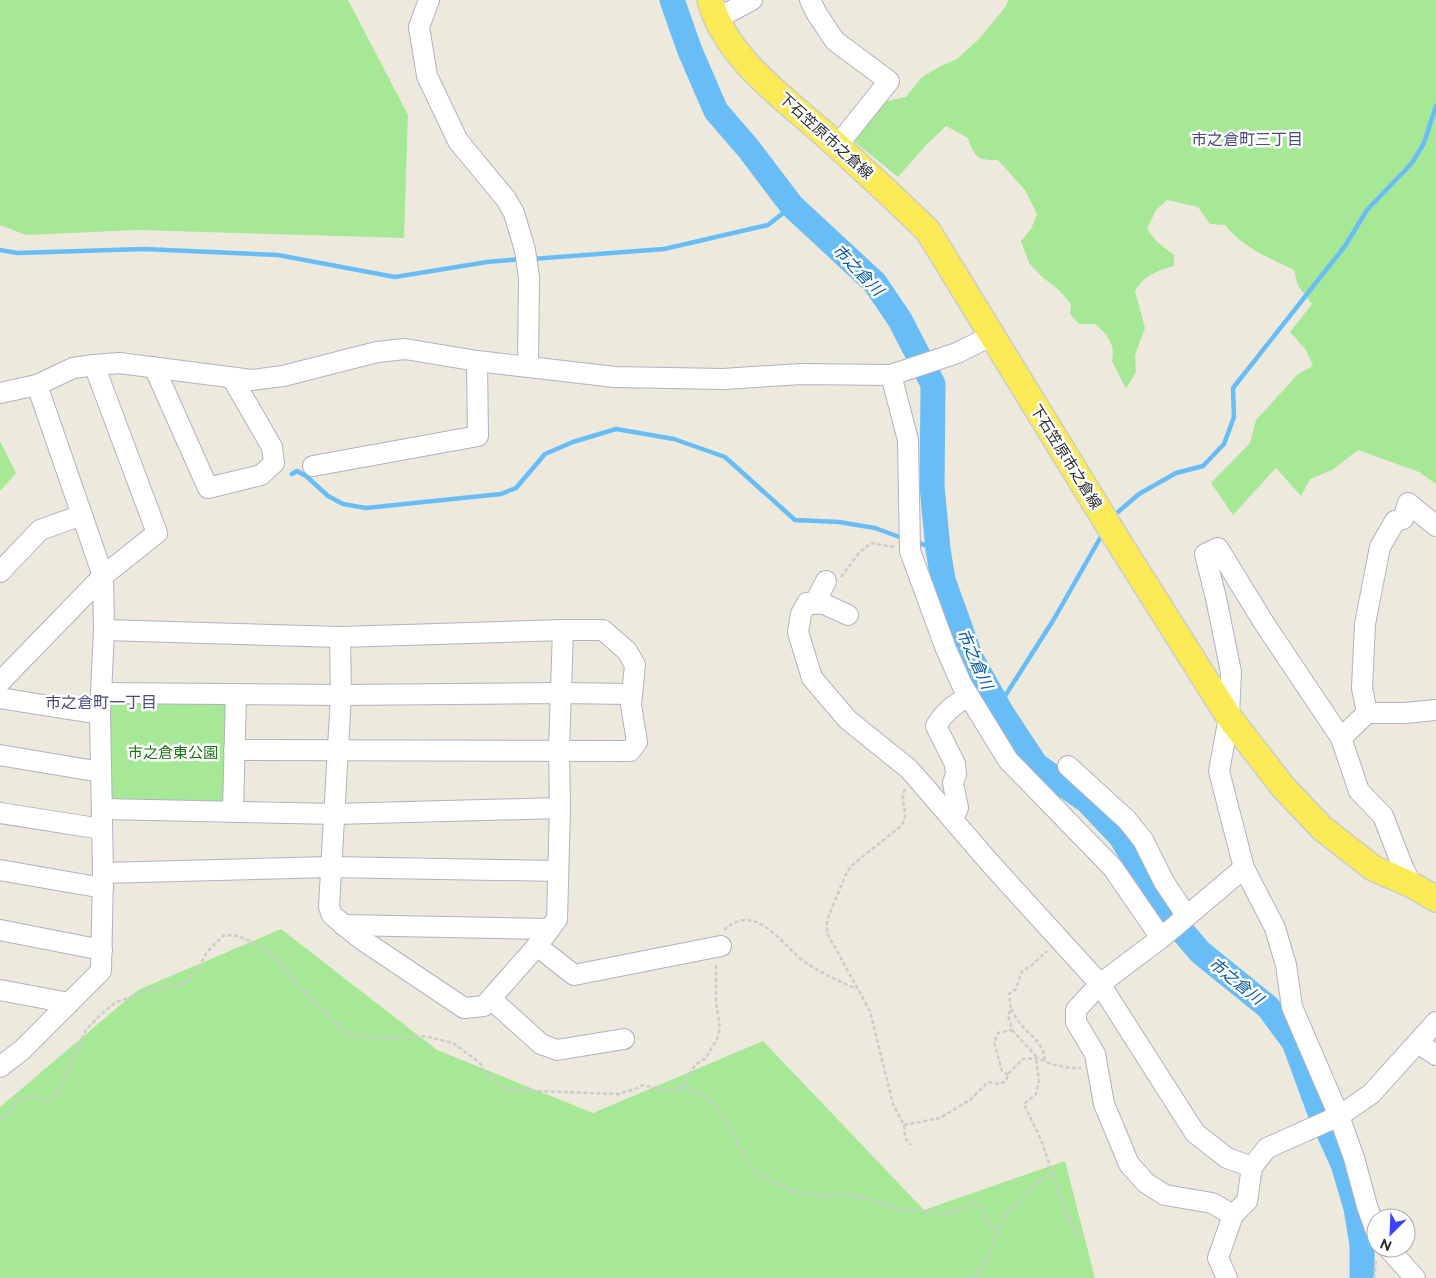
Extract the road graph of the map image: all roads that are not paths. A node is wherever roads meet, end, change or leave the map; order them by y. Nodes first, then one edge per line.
1 (429, 0) edge
2 (752, 0) edge
3 (810, 0) edge
4 (713, 10) edge
5 (837, 146) junction
6 (991, 336) junction
7 (477, 361) junction
8 (94, 365) junction
9 (154, 367) junction
10 (528, 367) junction
11 (891, 375) junction
12 (232, 378) junction
13 (37, 385) junction
14 (0, 393) edge
15 (313, 466) dead end
16 (82, 515) junction
17 (1436, 526) edge
18 (0, 572) edge
19 (104, 576) junction
20 (834, 579) road end
21 (814, 604) junction
22 (848, 615) dead end
23 (104, 630) junction
24 (563, 630) junction
25 (340, 637) junction
26 (0, 682) edge
27 (101, 693) junction
28 (560, 693) junction
29 (236, 694) junction
30 (631, 694) junction
31 (341, 695) junction
32 (969, 696) junction
33 (0, 698) edge
34 (1436, 710) edge
35 (100, 714) junction
36 (1367, 714) junction
37 (1229, 717) junction
38 (1342, 738) junction
39 (234, 750) junction
40 (338, 750) junction
41 (559, 750) junction
42 (0, 755) edge
43 (1068, 766) dead end
44 (101, 772) junction
45 (560, 808) junction
46 (102, 809) junction
47 (233, 812) junction
48 (0, 813) edge
49 (335, 814) junction
50 (953, 818) junction
51 (102, 829) junction
52 (330, 867) junction
53 (1244, 868) junction
54 (0, 870) edge
55 (558, 871) junction
56 (103, 881) junction
57 (1412, 885) junction
58 (1436, 899) edge
59 (1186, 916) junction
60 (343, 924) junction
61 (550, 929) junction
62 (0, 930) edge
63 (1161, 938) junction
64 (537, 946) junction
65 (718, 947) road end
66 (102, 950) junction
67 (1100, 984) junction
68 (0, 990) edge
69 (491, 999) junction
70 (69, 1003) junction
71 (1436, 1022) edge
72 (624, 1039) dead end
73 (1418, 1042) junction
74 (0, 1046) edge
75 (22, 1050) junction
76 (1436, 1055) edge
77 (0, 1067) edge
78 (1339, 1116) junction
79 (1252, 1167) junction
80 (1368, 1208) edge
81 (1233, 1214) junction
82 (1390, 1258) edge
83 (1227, 1278) edge
84 (1415, 1278) edge

1 - 10 street
2 - 4 street
3 - 5 street
4 - 5 main road, 下石笠原市之倉線
5 - 6 main road, 下石笠原市之倉線
6 - 11 street
6 - 37 main road, 下石笠原市之倉線
7 - 10 street
7 - 12 street
7 - 15 street
8 - 9 street
8 - 13 street
8 - 19 street
9 - 12 street
9 - 12 street
10 - 11 street
11 - 32 street
13 - 14 street
13 - 16 street
16 - 18 street
16 - 19 street
17 - 36 street
19 - 23 street
19 - 26 street
20 - 21 street
21 - 22 street
21 - 50 street
23 - 25 street
23 - 27 street
24 - 25 street
24 - 28 street
24 - 30 street
25 - 31 street
27 - 29 street
27 - 35 street
28 - 30 street
28 - 31 street
28 - 41 street
29 - 31 street
29 - 39 street
30 - 41 street
31 - 40 street
32 - 50 street
32 - 63 street
33 - 35 street
34 - 36 street
35 - 44 street
36 - 38 street
37 - 38 street
37 - 53 street
37 - 57 main road, 下石笠原市之倉線
38 - 57 street
39 - 40 street
39 - 47 street
40 - 41 street
40 - 49 street
41 - 45 street
42 - 44 street
43 - 59 street
44 - 46 street
45 - 49 street
45 - 55 street
46 - 47 street
46 - 51 street
47 - 49 street
48 - 51 street
49 - 52 street
50 - 67 street
51 - 56 street
52 - 55 street
52 - 56 street
52 - 60 street
53 - 59 street
53 - 78 street
54 - 56 street
55 - 61 street
56 - 66 street
57 - 58 main road, 下石笠原市之倉線
59 - 63 street
60 - 61 street
60 - 69 street
61 - 64 street
62 - 66 street
63 - 67 street
64 - 65 street
64 - 69 street
66 - 70 street
67 - 79 street
67 - 81 street
68 - 70 street
69 - 72 street
70 - 75 street
71 - 73 street
73 - 76 street
73 - 78 street
74 - 75 street
75 - 77 street
78 - 79 street
78 - 80 street
79 - 81 street
81 - 83 street
82 - 84 street

